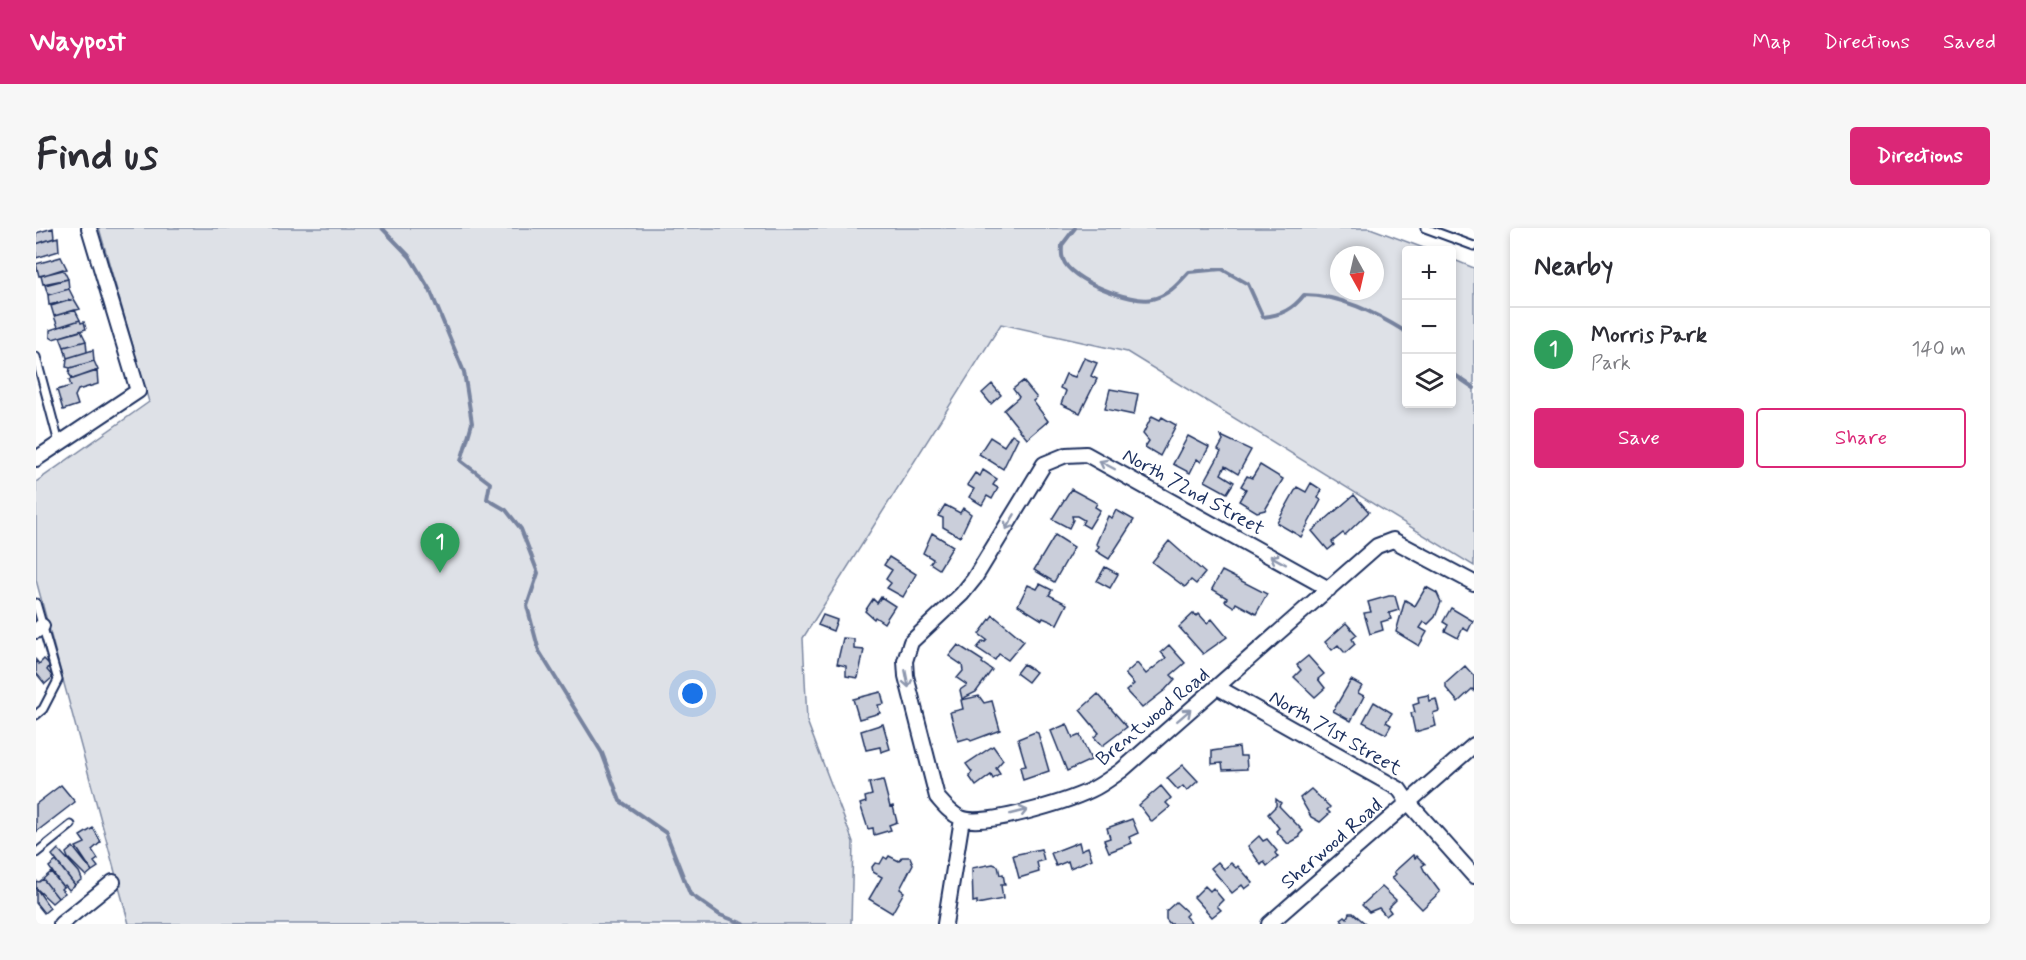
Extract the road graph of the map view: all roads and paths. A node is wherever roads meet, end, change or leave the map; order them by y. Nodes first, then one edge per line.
1 (89, 228) edge
2 (1425, 228) edge
3 (1474, 246) edge
4 (36, 357) edge
5 (59, 443) junction
6 (36, 459) edge
7 (1474, 582) edge
8 (1329, 589) junction
9 (36, 603) edge
10 (39, 628) edge
11 (1217, 687) junction
12 (36, 715) edge
13 (1474, 745) edge
14 (1408, 802) junction
15 (962, 819) junction
16 (71, 825) dead end
17 (36, 853) edge
18 (1474, 876) edge
19 (113, 882) dead end
20 (61, 924) edge
21 (945, 924) edge
22 (1269, 924) edge

1 - 5 street
2 - 3 lane
4 - 5 lane
5 - 6 street
7 - 8 street, Brentwood Road
8 - 11 street, Brentwood Road
8 -> 15 street, North 72nd Street
9 - 10 lane
10 - 12 lane
11 - 14 street, North 71st Street
15 -> 11 street, Brentwood Road
13 - 14 street, Sherwood Road
14 - 18 street, North 71st Street
14 - 22 street, Sherwood Road
15 - 21 street
16 - 17 lane
19 - 20 street

